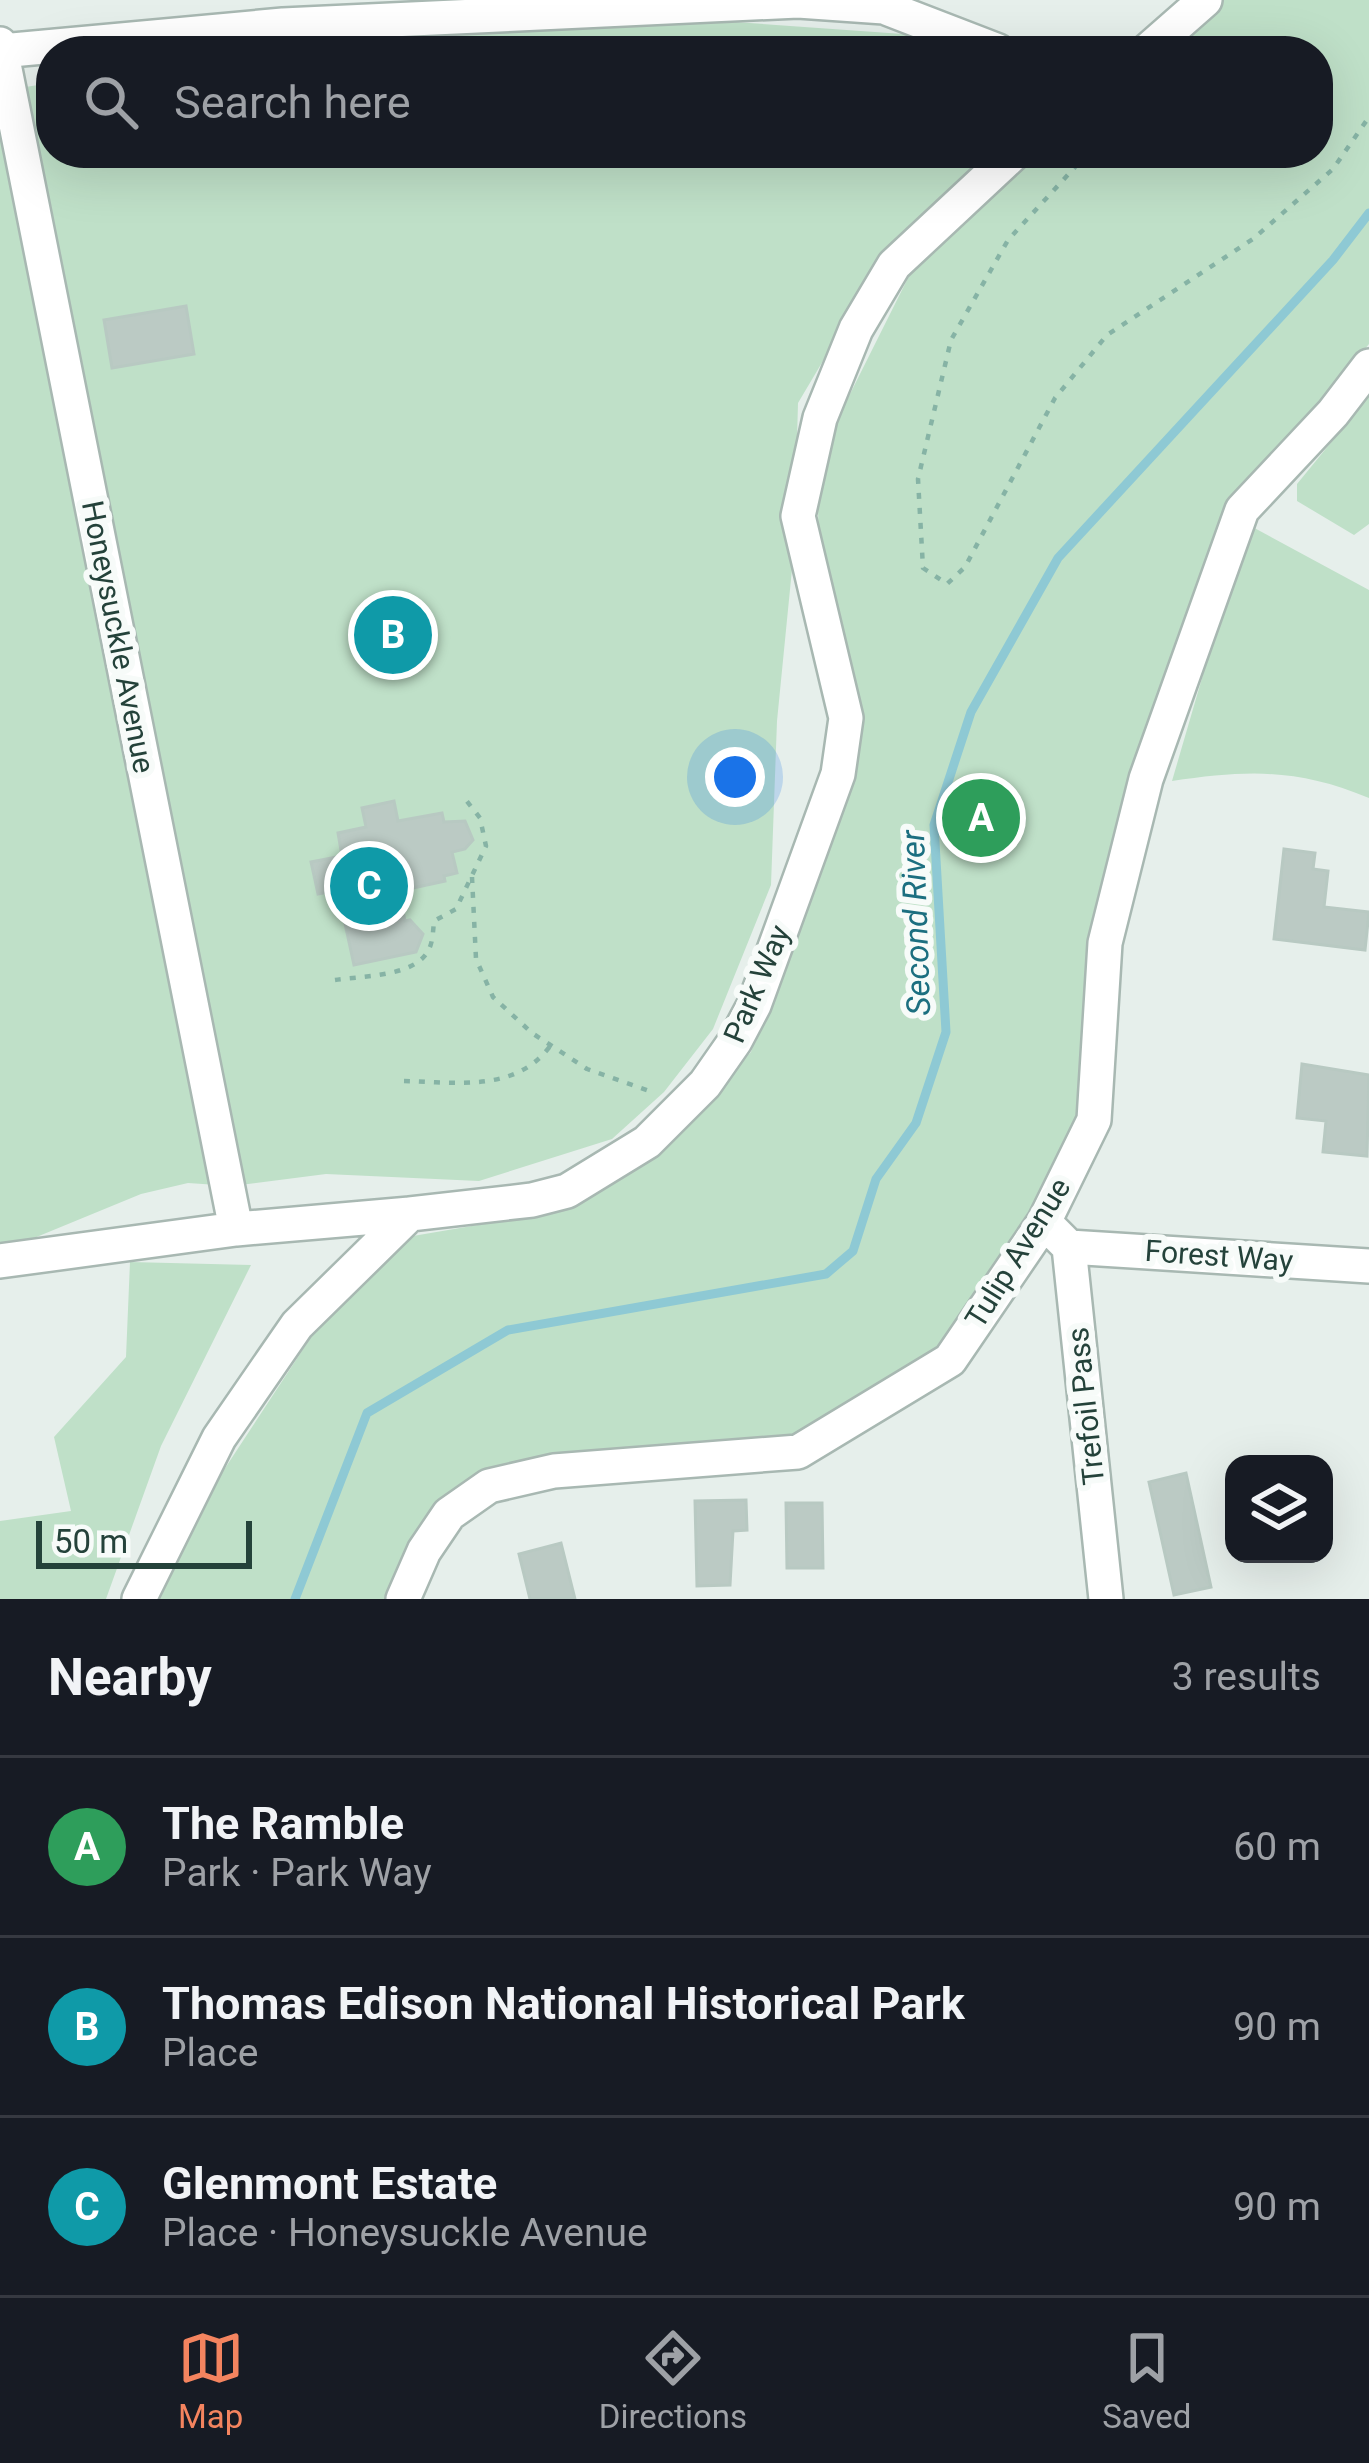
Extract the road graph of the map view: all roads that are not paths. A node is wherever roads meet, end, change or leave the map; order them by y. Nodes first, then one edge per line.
1 (1204, 0) edge
2 (153, 36) edge
3 (959, 36) edge
4 (1164, 36) edge
5 (36, 46) edge
6 (0, 49) edge
7 (998, 168) edge
8 (1369, 366) edge
9 (410, 1214) junction
10 (1044, 1222) junction
11 (236, 1229) junction
12 (1069, 1247) junction
13 (0, 1261) edge
14 (1369, 1266) edge
15 (139, 1599) edge
16 (403, 1599) edge
17 (1106, 1599) edge

1 - 4 street
2 - 3 street
5 - 6 street
6 - 11 street, Honeysuckle Avenue
7 - 9 street, Park Way
8 - 10 street, Tulip Avenue
9 - 11 street, Park Way
9 - 15 street
10 - 12 street
10 - 16 street, Tulip Avenue
11 - 13 street, Park Way
12 - 14 street, Forest Way
12 - 17 street, Trefoil Pass

